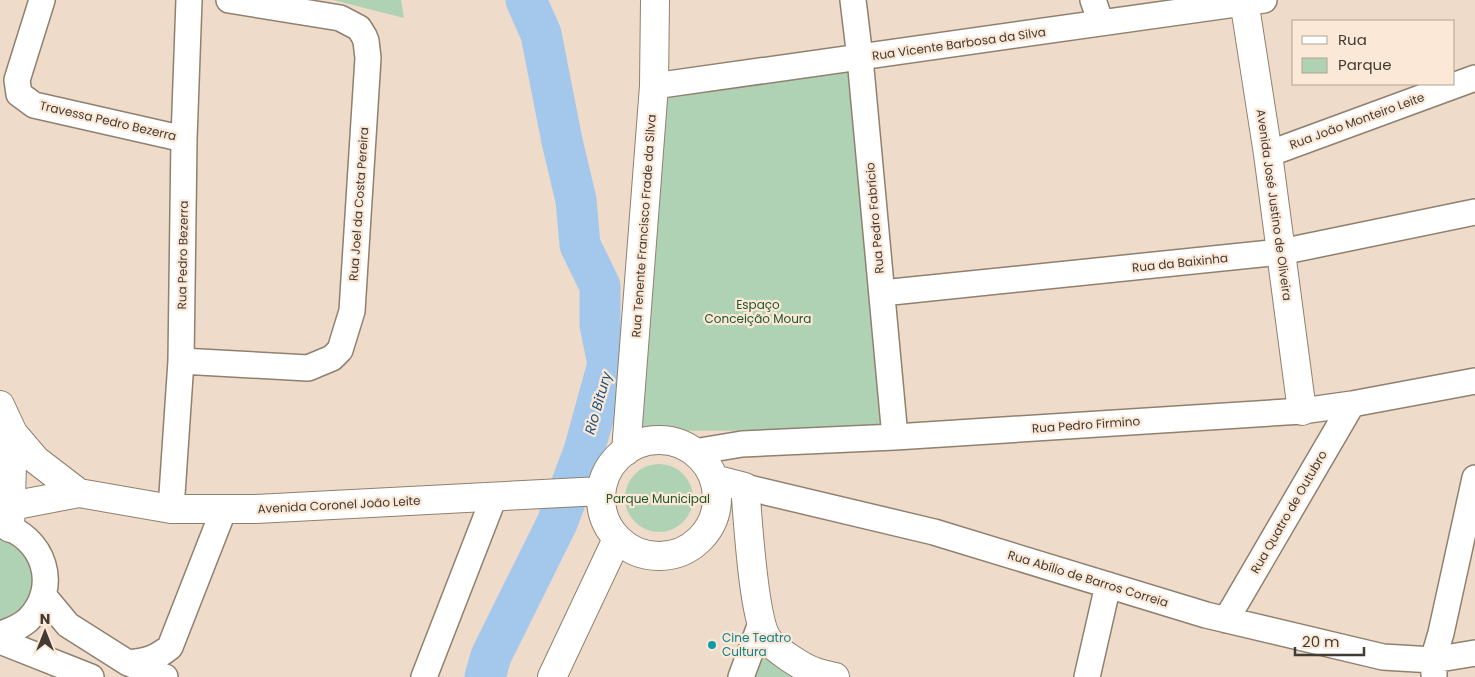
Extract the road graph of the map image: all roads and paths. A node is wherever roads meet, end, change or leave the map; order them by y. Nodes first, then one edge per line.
1 (42, 0) edge
2 (189, 0) edge
3 (229, 0) edge
4 (655, 0) edge
5 (853, 0) edge
6 (1094, 0) edge
7 (1251, 1) edge
8 (1102, 23) junction
9 (860, 58) junction
10 (1475, 78) edge
11 (654, 86) junction
12 (184, 139) junction
13 (1268, 154) junction
14 (1475, 212) edge
15 (1281, 252) junction
16 (882, 293) junction
17 (181, 361) junction
18 (1475, 381) edge
19 (1352, 404) junction
20 (0, 405) edge
21 (1302, 411) junction
22 (13, 433) junction
23 (895, 437) junction
24 (626, 451) junction
25 (694, 452) junction
26 (1475, 478) edge
27 (714, 479) junction
28 (745, 487) junction
29 (592, 492) junction
30 (79, 493) junction
31 (505, 496) junction
32 (171, 509) junction
33 (224, 509) junction
34 (7, 520) edge
35 (617, 539) junction
36 (1108, 585) junction
37 (43, 596) junction
38 (1226, 620) junction
39 (761, 623) junction
40 (0, 634) edge
41 (0, 641) edge
42 (1475, 653) edge
43 (128, 663) junction
44 (1433, 669) edge
45 (819, 675) edge
46 (92, 677) edge
47 (164, 677) edge
48 (424, 677) edge
49 (552, 677) edge
50 (741, 677) edge
51 (1087, 677) edge

1 - 12 street, Travessa Pedro Bezerra
2 - 12 street, Rua Pedro Bezerra
3 - 17 street, Rua Joel da Costa Pereira
4 - 11 street, Rua Tenente Francisco Frade da Silva
5 - 9 street, Rua Pedro Fabrício
6 - 8 street
7 - 8 street, Rua Vicente Barbosa da Silva
7 - 13 street, Avenida José Justino de Oliveira
8 - 9 street, Rua Vicente Barbosa da Silva
9 - 11 street, Rua Vicente Barbosa da Silva
9 - 16 street, Rua Pedro Fabrício
10 - 13 street, Rua João Monteiro Leite
11 - 24 street, Rua Tenente Francisco Frade da Silva
12 - 17 street, Rua Pedro Bezerra
13 - 15 street, Avenida José Justino de Oliveira
14 - 15 street, Rua da Baixinha
15 - 16 street, Rua da Baixinha
15 - 21 street, Avenida José Justino de Oliveira
16 - 23 street, Rua Pedro Fabrício
17 - 32 street, Rua Pedro Bezerra
18 - 19 street, Rua Pedro Firmino
19 - 21 street, Rua Pedro Firmino
19 - 38 street, Rua Quatro de Outubro
20 - 22 street
21 - 23 street, Rua Pedro Firmino
22 - 30 street, Avenida Coronel João Leite
22 - 34 street
23 - 25 street, Rua Pedro Firmino
24 - 25 street
24 - 29 street
25 - 27 street
26 - 44 street
27 - 28 street
27 - 35 street
28 - 36 street, Rua Abílio de Barros Correia
28 - 39 street
29 - 31 street, Avenida Coronel João Leite
29 - 35 street
30 - 32 street, Avenida Coronel João Leite
30 - 34 street, Avenida Coronel João Leite
31 - 33 street, Avenida Coronel João Leite
31 - 48 street
32 - 33 street, Avenida Coronel João Leite
33 - 43 street
34 - 37 street
35 - 49 street
36 - 38 street, Rua Abílio de Barros Correia
36 - 51 street
37 - 40 street
37 - 43 street
38 - 44 street, Rua Abílio de Barros Correia
39 - 45 street
39 - 50 street
41 - 46 street
42 - 44 street, Rua Abílio de Barros Correia
43 - 47 street

